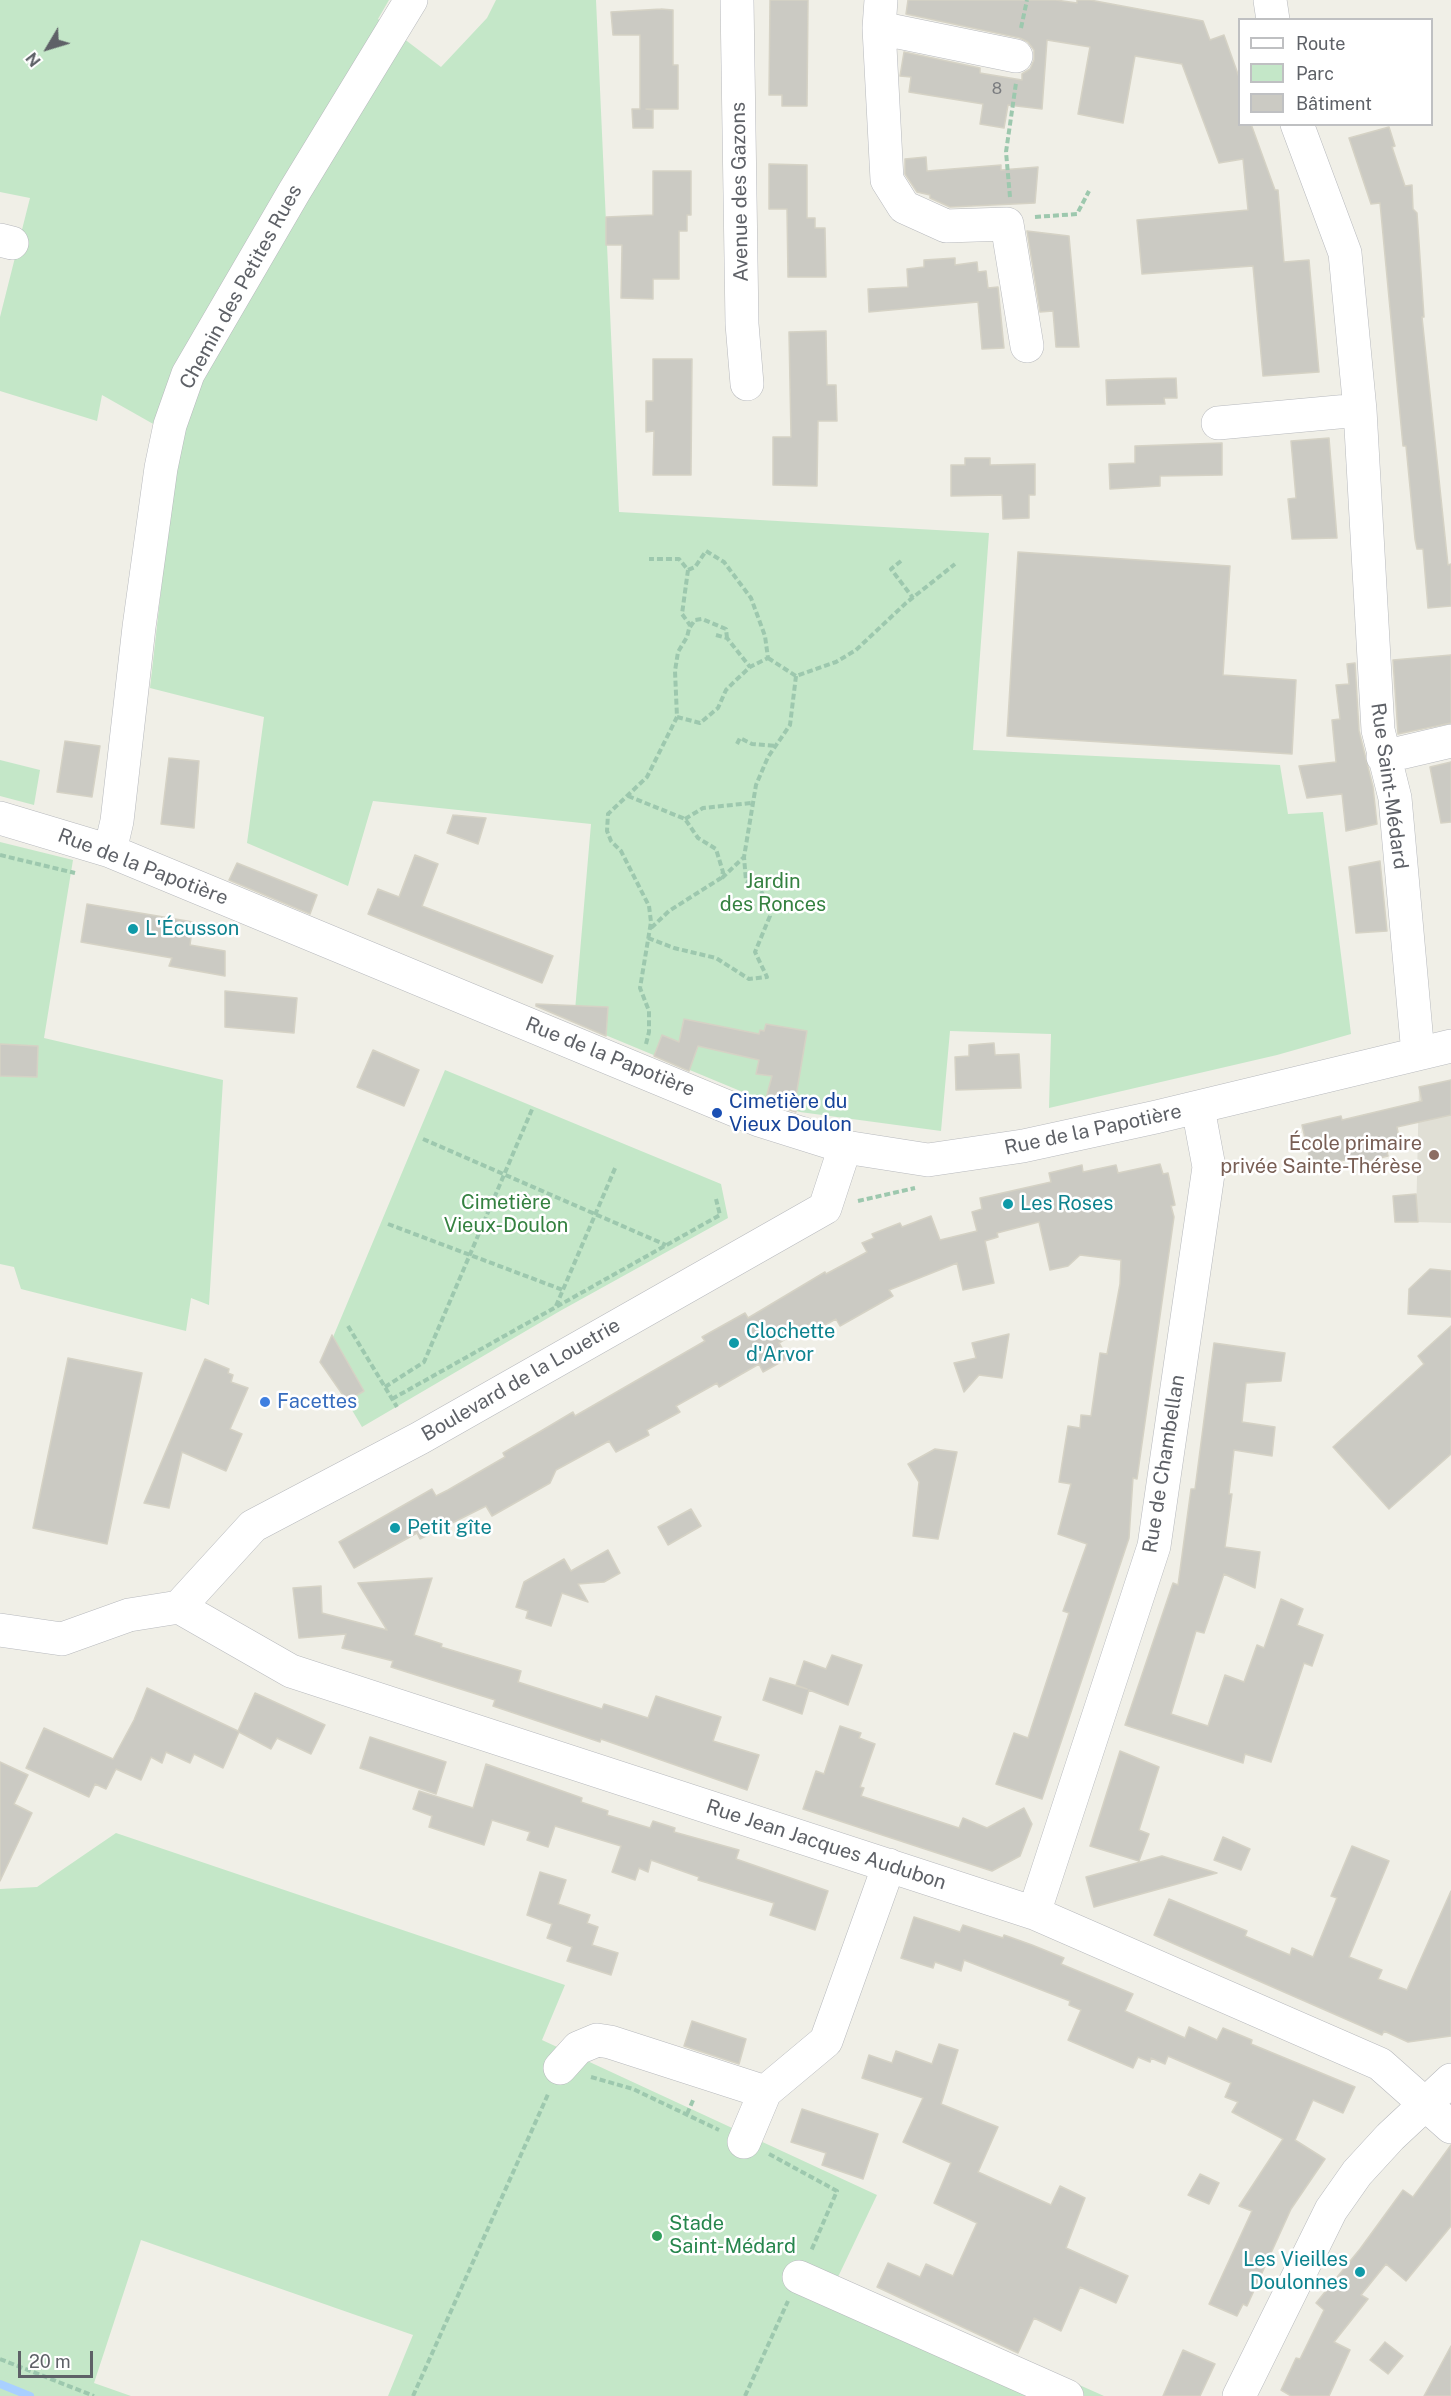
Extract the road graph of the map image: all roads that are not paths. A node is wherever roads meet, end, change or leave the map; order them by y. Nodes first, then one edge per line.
1 (411, 0) edge
2 (737, 0) edge
3 (1270, 0) edge
4 (880, 14) edge
5 (1273, 18) edge
6 (1016, 56) road end
7 (1298, 126) edge
8 (1027, 346) dead end
9 (747, 384) dead end
10 (1360, 410) junction
11 (1218, 423) dead end
12 (1451, 741) edge
13 (1383, 757) junction
14 (0, 818) edge
15 (110, 850) junction
16 (1451, 1046) edge
17 (1418, 1054) junction
18 (1198, 1108) junction
19 (845, 1146) junction
20 (178, 1607) junction
21 (0, 1630) edge
22 (889, 1865) junction
23 (1035, 1912) junction
24 (560, 2068) road end
25 (1451, 2080) edge
26 (765, 2092) junction
27 (1423, 2104) junction
28 (1451, 2127) edge
29 (744, 2142) road end
30 (799, 2277) dead end
31 (1067, 2396) edge
32 (1239, 2396) edge

1 - 15 street, Chemin des Petites Rues
2 - 9 street, Avenue des Gazons
3 - 5 street
4 - 6 street
4 - 8 street
7 - 10 street, Rue Saint-Médard
10 - 11 street
10 - 13 street, Rue Saint-Médard
12 - 13 street
13 - 17 street, Rue Saint-Médard
14 - 15 street, Rue de la Papotière
15 - 19 street, Rue de la Papotière
16 - 17 street, Rue de la Papotière
17 - 18 street, Rue de la Papotière
18 - 19 street, Rue de la Papotière
18 - 23 street, Rue de Chambellan
19 - 20 street, Boulevard de la Louetrie
20 - 21 street
20 - 22 street, Rue Jean Jacques Audubon
22 - 23 street, Rue Jean Jacques Audubon
22 - 26 street
23 - 27 street, Rue Jean Jacques Audubon
24 - 26 street
25 - 27 street
26 - 29 street
27 - 28 street, Rue Jean Jacques Audubon
27 - 32 street
30 - 31 street

